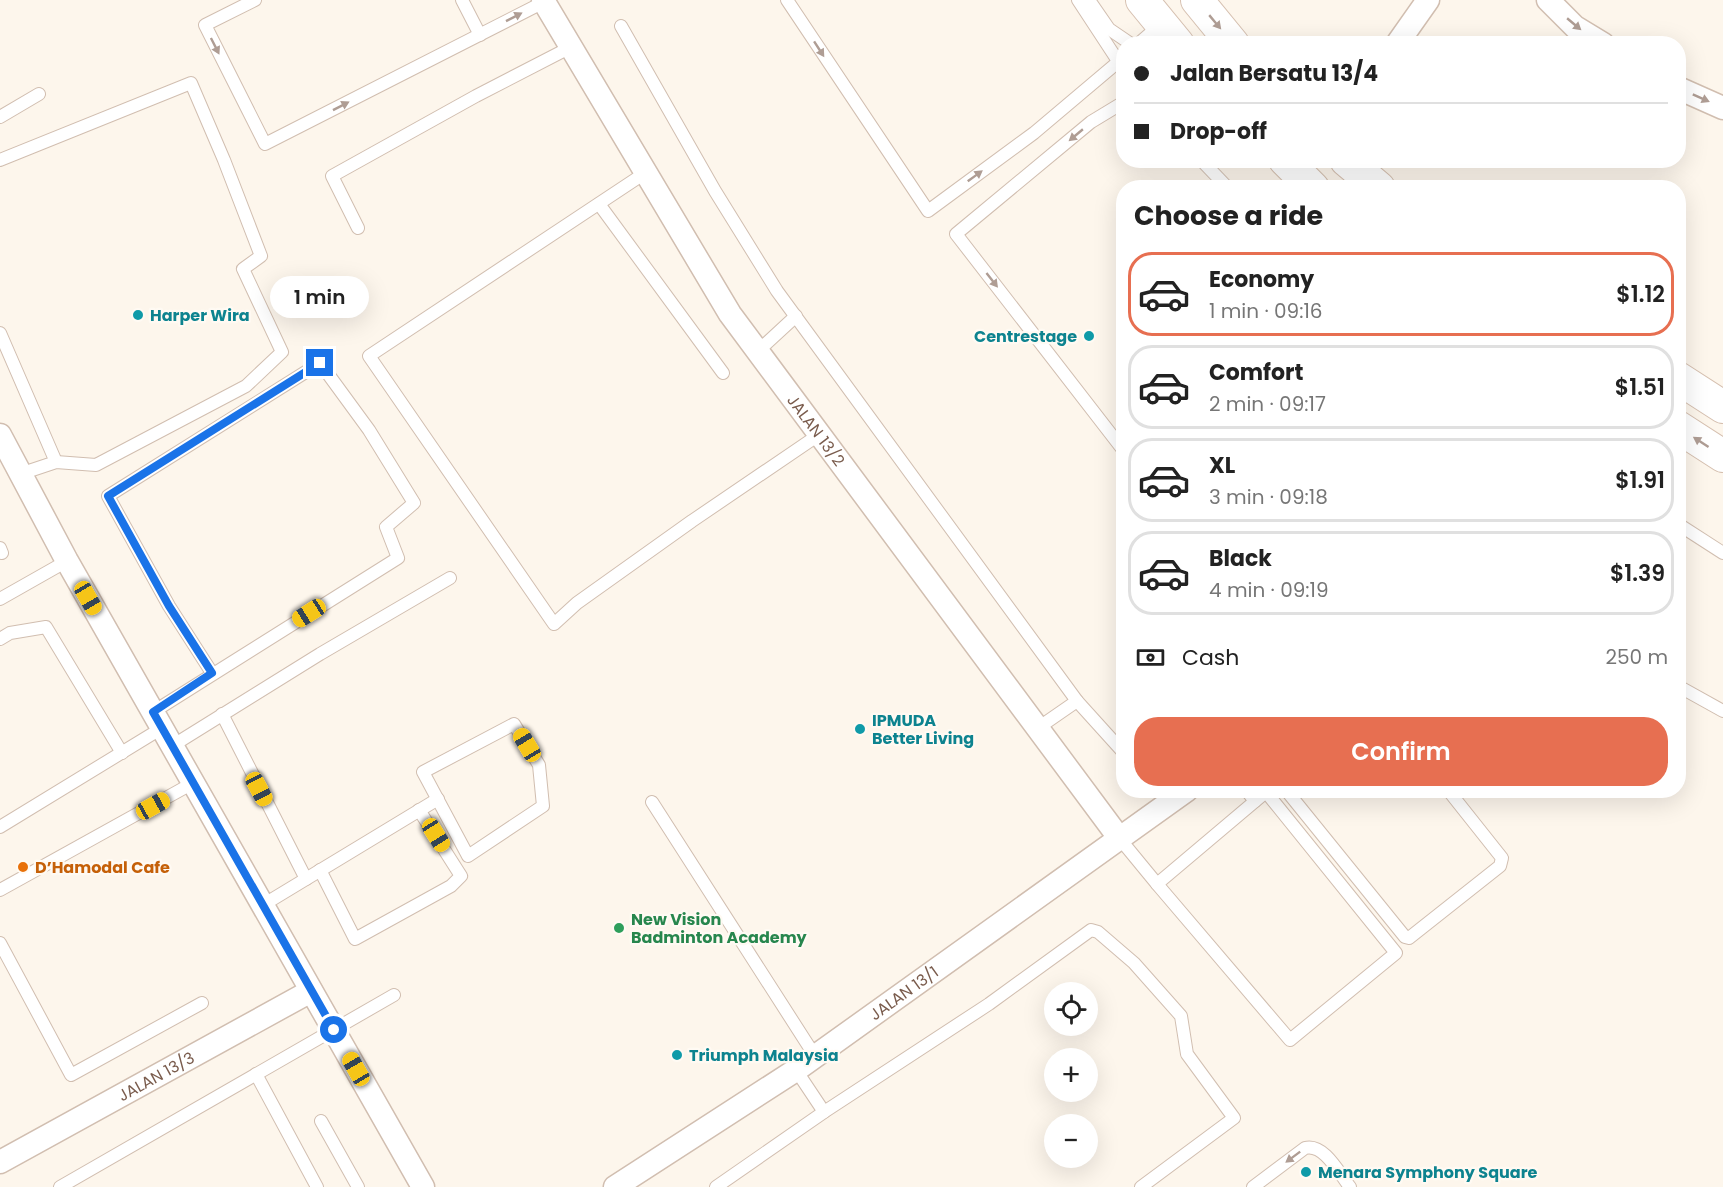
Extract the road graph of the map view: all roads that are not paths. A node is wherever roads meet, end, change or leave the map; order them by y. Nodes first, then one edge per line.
1 (255, 0) edge
2 (462, 0) edge
3 (787, 0) edge
4 (1078, 0) edge
5 (1089, 0) edge
6 (1197, 0) edge
7 (1428, 0) edge
8 (1548, 0) edge
9 (543, 1) edge
10 (1161, 22) edge
11 (621, 26) dead end
12 (480, 34) junction
13 (1119, 36) edge
14 (1146, 36) edge
15 (1226, 36) edge
16 (1402, 36) edge
17 (1590, 36) edge
18 (569, 48) junction
19 (1116, 52) edge
20 (1116, 63) edge
21 (1686, 92) edge
22 (39, 94) dead end
23 (1116, 107) edge
24 (1723, 108) edge
25 (0, 117) edge
26 (0, 160) edge
27 (1209, 168) edge
28 (1356, 168) edge
29 (645, 173) junction
30 (1220, 180) edge
31 (1369, 180) edge
32 (599, 204) junction
33 (358, 228) dead end
34 (796, 316) junction
35 (0, 333) edge
36 (758, 351) junction
37 (723, 373) dead end
38 (1686, 383) edge
39 (1723, 406) edge
40 (1686, 432) edge
41 (820, 434) junction
42 (0, 435) edge
43 (1116, 441) edge
44 (1723, 456) edge
45 (56, 462) junction
46 (20, 474) junction
47 (1686, 529) edge
48 (1723, 553) edge
49 (67, 561) junction
50 (450, 578) dead end
51 (0, 599) edge
52 (0, 639) edge
53 (212, 673) junction
54 (1686, 690) edge
55 (1077, 701) junction
56 (1723, 711) edge
57 (222, 714) junction
58 (1038, 728) junction
59 (162, 729) junction
60 (1116, 744) edge
61 (122, 753) junction
62 (193, 783) junction
63 (1176, 798) edge
64 (1253, 798) edge
65 (1259, 798) edge
66 (1271, 798) edge
67 (1292, 798) edge
68 (1455, 798) edge
69 (438, 799) junction
70 (1255, 801) junction
71 (652, 802) dead end
72 (419, 810) junction
73 (0, 827) edge
74 (1120, 839) junction
75 (320, 870) junction
76 (306, 879) junction
77 (1157, 884) junction
78 (0, 890) edge
79 (263, 905) junction
80 (0, 943) edge
81 (311, 991) junction
82 (394, 995) dead end
83 (202, 1003) dead end
84 (334, 1030) junction
85 (815, 1056) junction
86 (796, 1070) junction
87 (256, 1074) junction
88 (824, 1112) junction
89 (321, 1121) dead end
90 (0, 1162) edge
91 (60, 1187) edge
92 (317, 1187) edge
93 (358, 1187) edge
94 (423, 1187) edge
95 (615, 1187) edge
96 (716, 1187) edge
97 (1141, 1187) edge
98 (1253, 1187) edge
99 (1350, 1187) edge

1 -> 12 lane
2 - 12 lane
3 -> 20 lane
4 - 19 lane
5 - 13 lane
6 -> 15 main road
7 - 16 street
8 -> 17 street
12 -> 9 lane
9 - 18 street, JALAN 13/2
10 - 14 lane
11 - 34 lane
18 - 29 street, JALAN 13/2
18 - 33 lane
21 -> 24 street
22 - 25 lane
23 -> 43 lane
26 - 45 lane
27 - 30 lane
28 - 31 main road
29 - 32 lane
29 - 36 street, JALAN 13/2
32 - 37 lane
32 - 41 lane
34 - 36 lane
34 - 55 lane
35 - 45 lane
36 - 41 street, JALAN 13/2
38 - 39 main road
44 -> 40 main road
41 - 58 street, JALAN 13/2
42 - 46 street
45 - 46 lane
46 - 49 street
47 - 48 lane
49 - 51 lane
49 - 59 street
50 - 57 lane
52 - 61 lane
53 - 53 lane
53 - 59 lane
54 - 56 lane
55 - 58 lane
55 - 60 lane
57 - 59 lane
57 - 76 lane
58 - 74 street, JALAN 13/2
59 - 61 lane
59 - 62 street
61 - 73 lane
62 - 78 lane
62 - 79 street
63 - 74 street, JALAN 13/1
64 - 70 lane
65 - 70 lane
66 - 77 lane
67 - 68 lane
69 - 69 lane
69 - 72 lane
70 - 77 lane
71 - 85 lane
72 - 75 lane
72 - 75 lane
74 - 77 lane
74 - 85 street, JALAN 13/1
75 - 76 lane
76 - 79 lane
79 - 81 street
80 - 83 lane
81 - 84 street
81 - 90 street, JALAN 13/3
82 - 84 lane
84 - 87 lane
84 - 94 street
85 - 86 street, JALAN 13/1
86 - 88 lane
86 - 95 street, JALAN 13/1
87 - 91 lane
87 - 92 lane
88 - 96 lane
88 - 97 lane
89 - 93 lane
99 -> 98 lane

